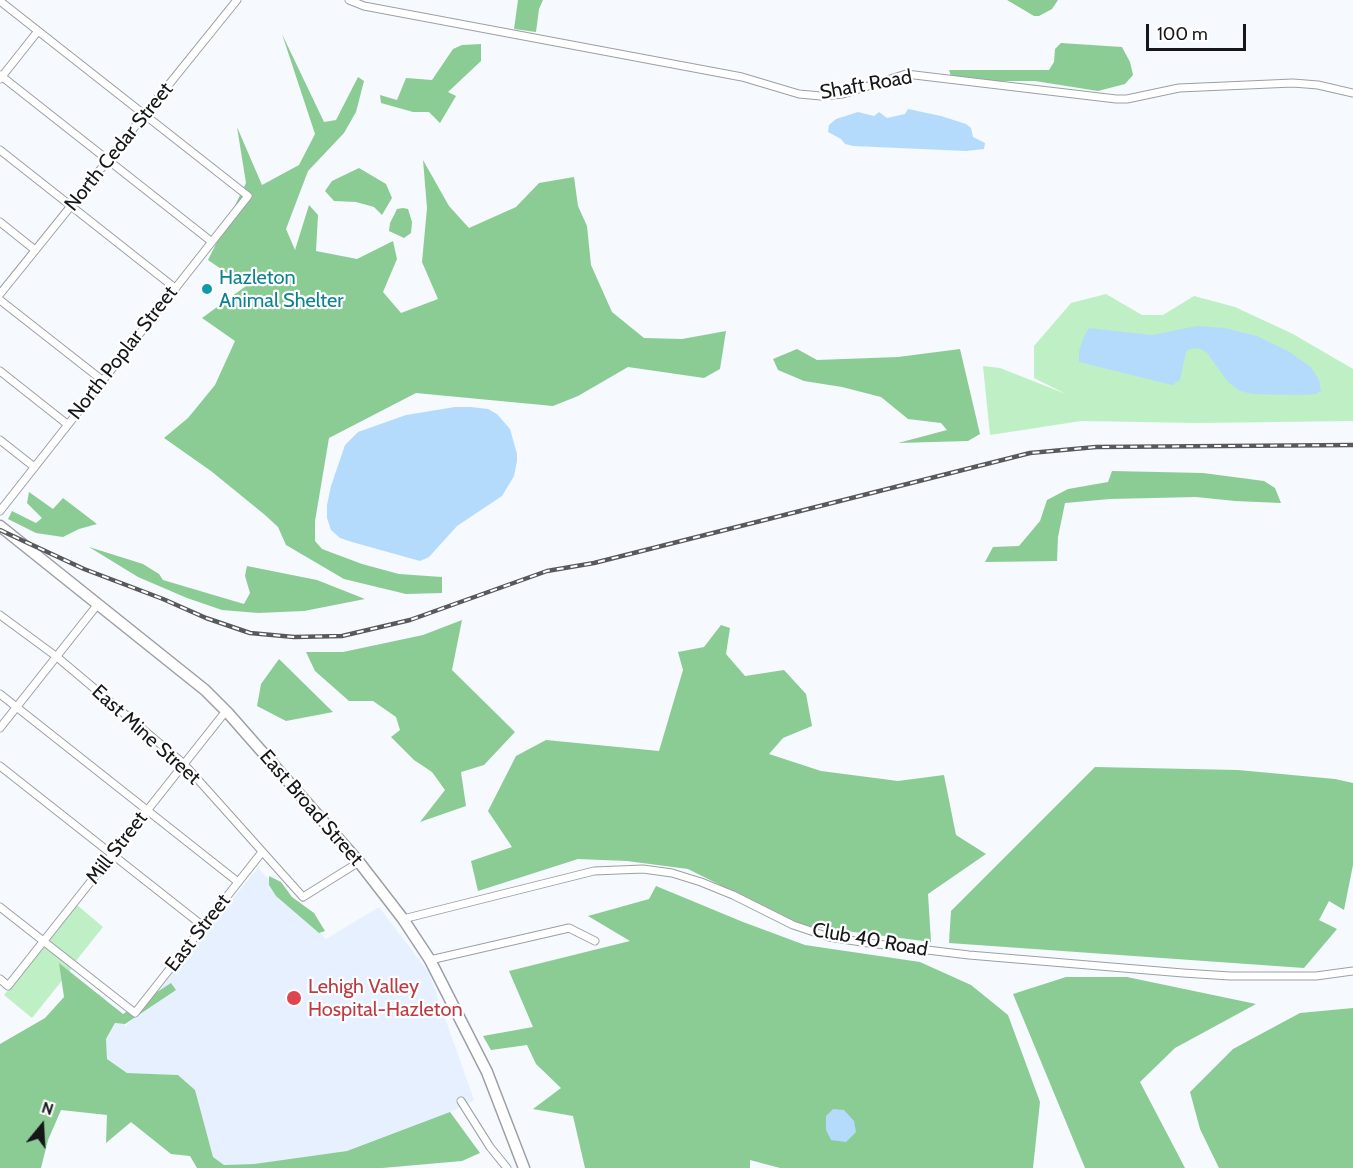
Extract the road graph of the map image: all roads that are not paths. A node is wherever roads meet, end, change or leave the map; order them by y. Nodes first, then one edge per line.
1 (237, 0) edge
2 (349, 0) edge
3 (0, 1) edge
4 (38, 31) junction
5 (1, 77) edge
6 (1353, 93) edge
7 (144, 116) junction
8 (0, 150) edge
9 (108, 160) junction
10 (72, 207) junction
11 (0, 222) edge
12 (212, 242) junction
13 (35, 250) junction
14 (175, 288) junction
15 (0, 294) edge
16 (0, 300) edge
17 (0, 370) edge
18 (102, 380) junction
19 (67, 424) junction
20 (0, 440) edge
21 (33, 466) junction
22 (0, 511) edge
23 (0, 526) edge
24 (98, 604) junction
25 (0, 615) edge
26 (57, 657) junction
27 (0, 694) edge
28 (17, 707) junction
29 (226, 711) junction
30 (0, 728) edge
31 (184, 764) junction
32 (0, 766) edge
33 (147, 810) junction
34 (262, 852) junction
35 (112, 854) junction
36 (359, 862) junction
37 (238, 882) junction
38 (0, 907) edge
39 (403, 919) junction
40 (204, 926) junction
41 (44, 941) junction
42 (595, 941) dead end
43 (430, 960) junction
44 (1353, 971) edge
45 (0, 979) edge
46 (461, 1101) dead end
47 (507, 1168) edge
48 (524, 1168) edge

1 - 7 street, North Cedar Street
2 - 6 street, Shaft Road
3 - 4 street
4 - 5 street
4 - 7 street
5 - 9 street
7 - 9 street, North Cedar Street
7 - 12 street, North Poplar Street
8 - 10 street
9 - 10 street, North Cedar Street
9 - 12 street
10 - 13 street, North Cedar Street
10 - 14 street
11 - 13 street
12 - 14 street, North Poplar Street
13 - 15 street, North Cedar Street
14 - 18 street, North Poplar Street
16 - 18 street
17 - 19 street
18 - 19 street, North Poplar Street
19 - 21 street, North Poplar Street
20 - 21 street
21 - 22 street, North Poplar Street
23 - 24 highway, East Broad Street
24 - 26 street
24 - 29 highway, East Broad Street
25 - 26 street, East Mine Street
26 - 28 street
26 - 31 street, East Mine Street
27 - 28 street
28 - 30 street
28 - 33 street
29 - 31 street, Mill Street
29 - 36 highway, East Broad Street
31 - 33 street, Mill Street
31 - 34 street, East Mine Street
32 - 35 street
33 - 35 street, Mill Street
33 - 37 street
34 - 36 street, East Mine Street
34 - 37 street, East Street
35 - 40 street
35 - 41 street, Mill Street
36 - 39 highway, East Broad Street
37 - 40 street, East Street
38 - 41 street
39 - 43 highway, East Broad Street
39 - 44 street, Club 40 Road
40 - 41 street, East Street
41 - 45 street, Mill Street
42 - 43 street
43 - 48 highway, East Broad Street
46 - 47 street

